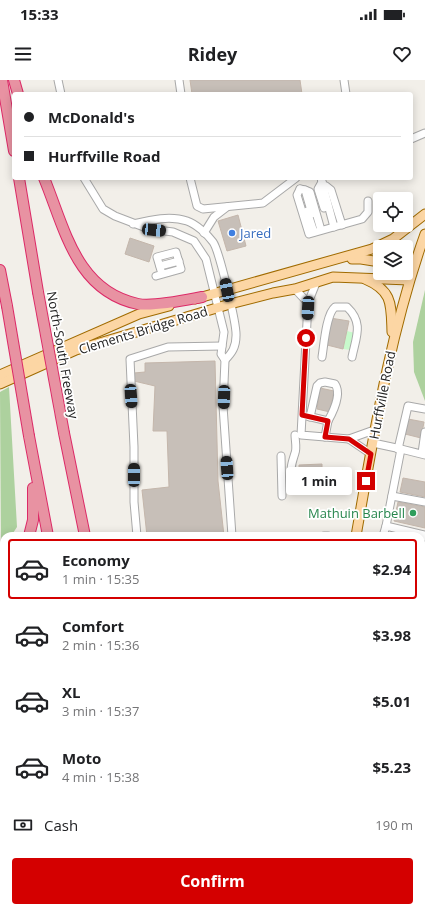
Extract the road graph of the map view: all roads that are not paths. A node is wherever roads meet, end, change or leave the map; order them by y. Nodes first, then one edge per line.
1 (2, 80) edge
2 (14, 80) edge
3 (58, 80) edge
4 (179, 80) edge
5 (344, 80) edge
6 (17, 92) edge
7 (61, 92) edge
8 (181, 92) edge
9 (346, 92) edge
10 (425, 132) edge
11 (413, 138) edge
12 (12, 139) edge
13 (19, 180) edge
14 (45, 180) edge
15 (85, 180) edge
16 (190, 180) edge
17 (293, 180) edge
18 (297, 180) edge
19 (323, 182) edge
20 (302, 189) junction
21 (368, 201) dead end
22 (227, 207) junction
23 (425, 214) edge
24 (132, 224) junction
25 (336, 226) junction
26 (317, 231) junction
27 (204, 233) junction
28 (425, 234) edge
29 (337, 260) junction
30 (373, 261) edge
31 (413, 268) edge
32 (0, 270) edge
33 (159, 275) joint
34 (360, 277) junction
35 (373, 278) edge
36 (409, 280) edge
37 (316, 283) junction
38 (295, 289) junction
39 (227, 290) junction
40 (214, 293) junction
41 (202, 297) junction
42 (308, 303) junction
43 (230, 304) junction
44 (217, 307) junction
45 (392, 342) junction
46 (222, 346) junction
47 (322, 357) dead end
48 (352, 357) dead end
49 (225, 360) junction
50 (0, 375) edge
51 (0, 384) edge
52 (425, 410) edge
53 (302, 415) junction
54 (310, 417) junction
55 (328, 421) junction
56 (374, 430) junction
57 (425, 432) edge
58 (295, 435) dead end
59 (28, 436) junction
60 (325, 437) junction
61 (349, 439) junction
62 (372, 442) junction
63 (400, 449) junction
64 (371, 454) junction
65 (423, 454) edge
66 (281, 456) dead end
67 (336, 480) dead end
68 (282, 496) dead end
69 (392, 496) junction
70 (425, 502) edge
71 (386, 526) junction
72 (31, 532) edge
73 (47, 532) edge
74 (83, 532) edge
75 (137, 532) edge
76 (232, 532) edge
77 (357, 532) edge
78 (384, 532) edge
79 (411, 532) edge
80 (19, 912) edge
81 (34, 912) edge

1 - 12 highway
2 - 6 highway
3 - 7 lane
4 - 8 lane
5 - 9 lane
10 - 11 lane
13 - 74 highway, North-South Freeway, bridge
14 - 41 highway
15 - 24 lane
16 - 22 lane
17 - 22 lane
18 - 20 lane
19 - 25 lane
20 - 26 lane
20 - 26 lane
21 - 25 lane
22 - 27 lane
23 - 29 main road, Clements Bridge Road
24 - 27 lane
24 - 40 lane
25 - 26 lane
27 - 39 lane
28 - 31 main road
29 - 30 main road, Clements Bridge Road
29 - 39 main road, Clements Bridge Road
32 - 59 highway, bridge
33 - 33 lane
34 - 35 main road, Clements Bridge Road
34 - 37 main road, Clements Bridge Road
34 - 45 main road
36 - 45 main road, Hurffville Road
37 - 38 main road, Clements Bridge Road
37 - 42 lane
38 - 42 lane
38 - 43 main road, Clements Bridge Road
39 - 40 main road, Clements Bridge Road
39 - 43 lane
40 - 41 main road, Clements Bridge Road
40 - 44 lane
41 - 50 main road, Clements Bridge Road
42 - 53 lane
43 - 44 main road, Clements Bridge Road
43 - 49 lane
44 - 46 lane
44 - 51 main road, Clements Bridge Road
45 - 56 main road, Hurffville Road
46 - 49 lane
46 - 75 lane
47 - 48 lane
49 - 76 lane
52 - 63 lane
53 - 54 lane
53 - 60 lane
54 - 55 lane
54 - 55 lane
55 - 60 lane
56 - 61 lane
56 - 62 main road, Hurffville Road
57 - 65 lane
58 - 67 lane
59 - 72 highway
59 - 73 highway
60 - 61 lane
61 - 64 lane
62 - 63 lane
62 - 64 main road, Hurffville Road
63 - 65 lane
63 - 69 lane
64 - 77 main road, Hurffville Road
66 - 68 lane
69 - 70 lane
69 - 71 lane
71 - 78 lane
71 - 79 lane
80 - 81 lane

